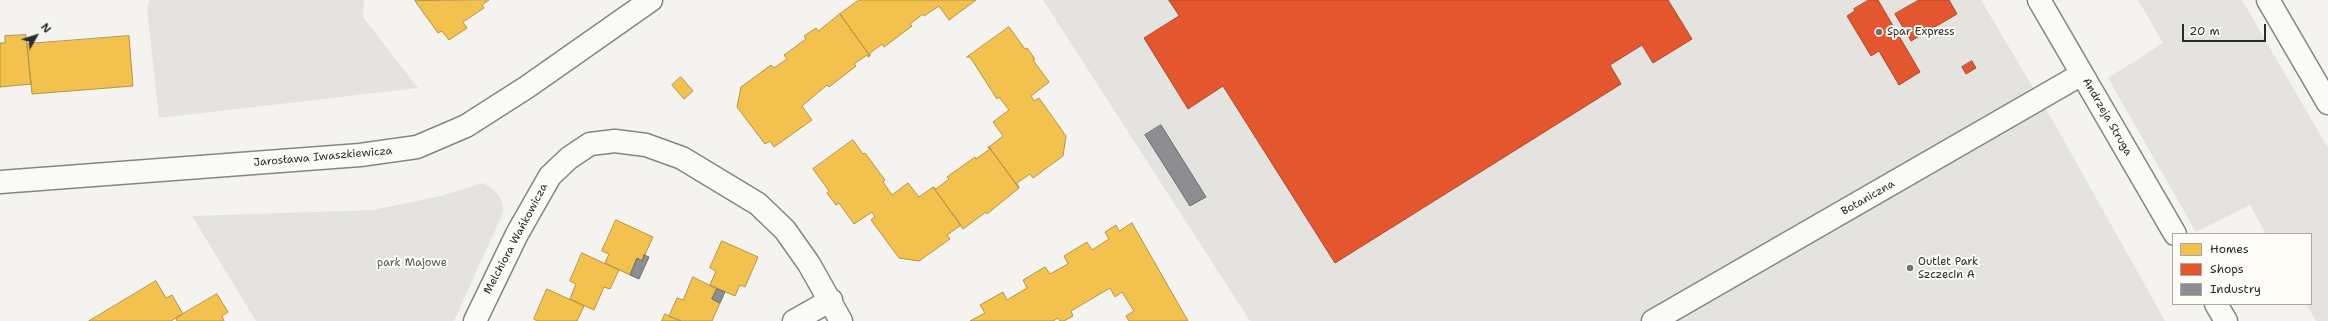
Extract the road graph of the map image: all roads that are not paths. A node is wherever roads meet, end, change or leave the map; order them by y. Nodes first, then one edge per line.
1 (651, 0) edge
2 (2039, 0) edge
3 (2268, 0) edge
4 (2082, 74) junction
5 (2328, 103) edge
6 (0, 182) edge
7 (2174, 233) edge
8 (831, 300) junction
9 (2217, 305) edge
10 (475, 321) edge
11 (794, 321) edge
12 (841, 321) edge
13 (1653, 321) edge
14 (2226, 321) edge

1 - 6 street, Jarosława Iwaszkiewicza
2 - 4 street, Andrzeja Struga
3 - 5 street
4 - 7 street, Andrzeja Struga
4 - 13 street, Botaniczna
8 - 10 street, Melchiora Wańkowicza
8 - 11 street
8 - 12 street, Melchiora Wańkowicza
9 - 14 street

